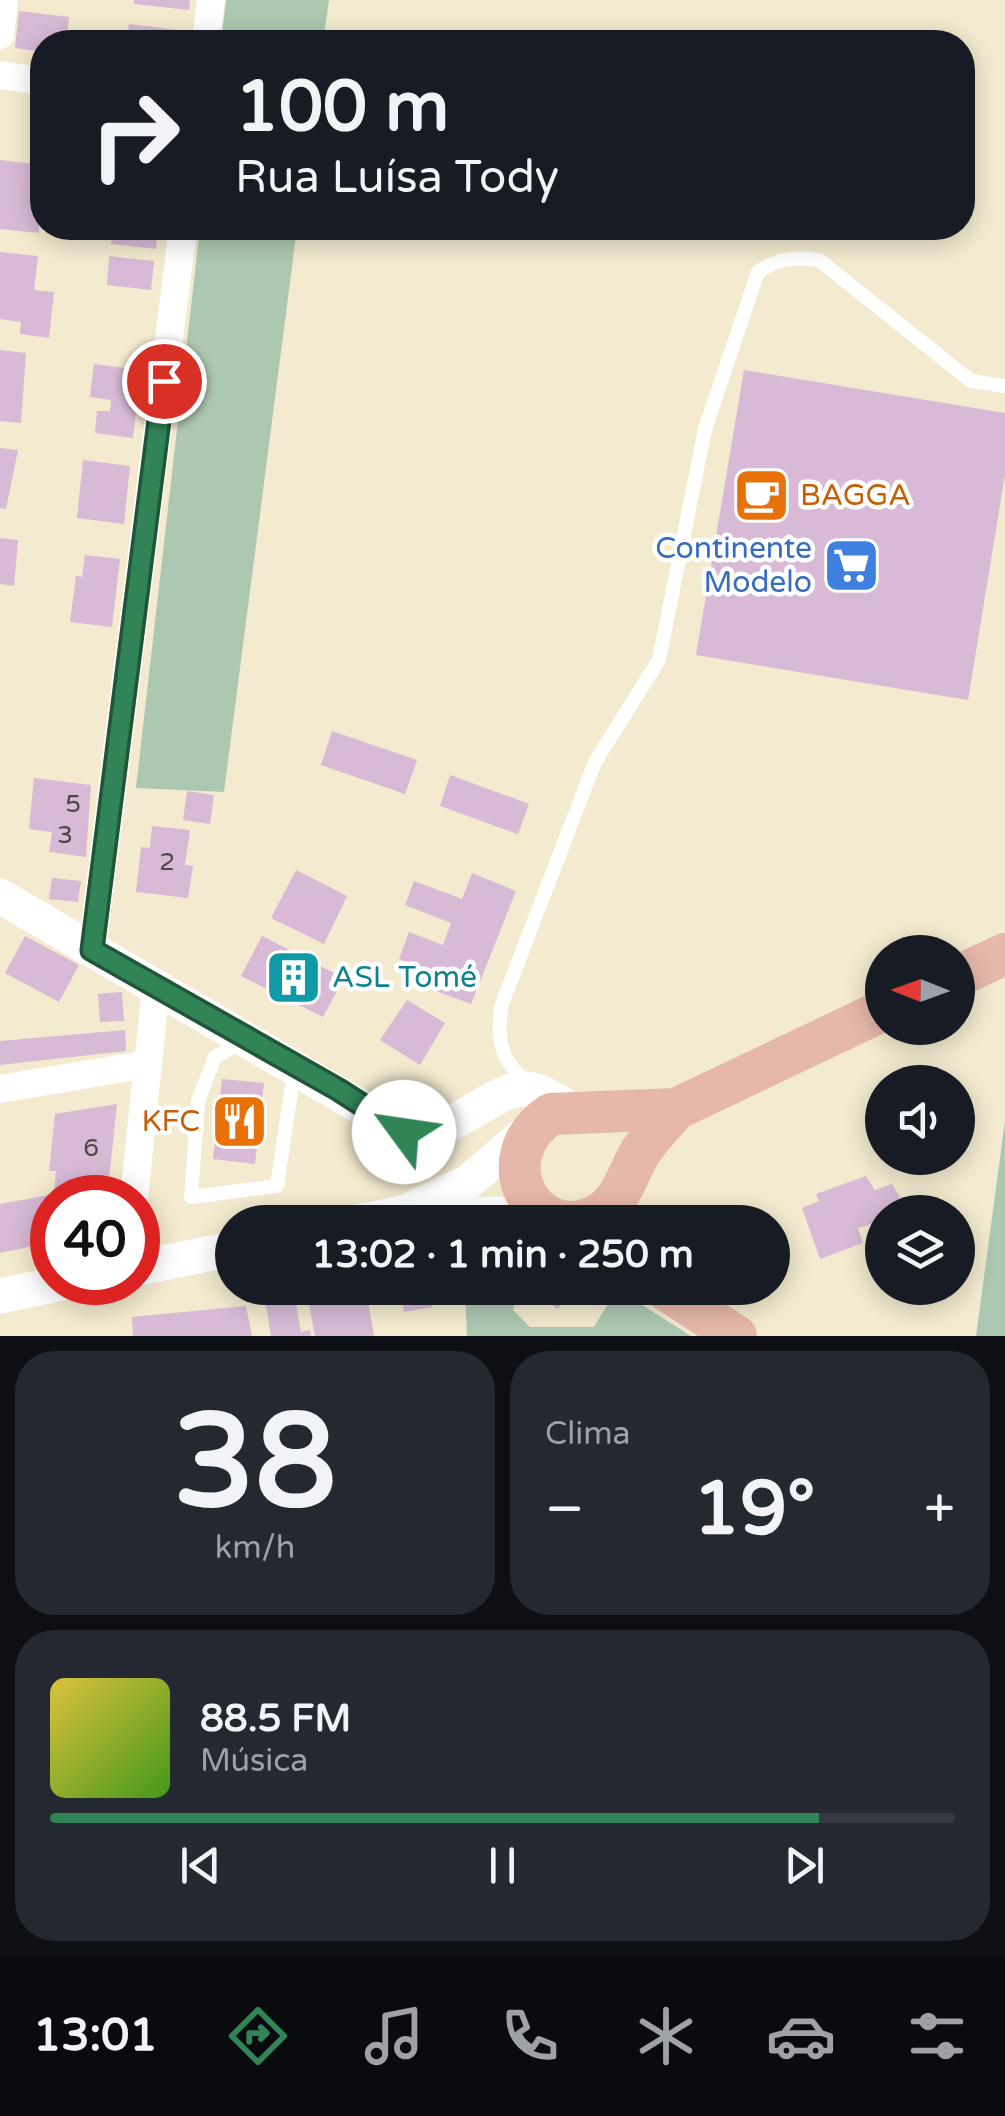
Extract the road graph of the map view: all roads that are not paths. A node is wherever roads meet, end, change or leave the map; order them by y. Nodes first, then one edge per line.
1 (4, 0) edge
2 (211, 0) edge
3 (207, 30) edge
4 (0, 35) edge
5 (0, 75) edge
6 (30, 79) edge
7 (181, 240) edge
8 (1005, 386) edge
9 (0, 896) edge
10 (92, 950) junction
11 (156, 986) junction
12 (865, 1020) edge
13 (248, 1038) junction
14 (148, 1064) junction
15 (295, 1065) junction
16 (0, 1088) edge
17 (676, 1109) junction
18 (558, 1110) junction
19 (136, 1175) edge
20 (628, 1193) edge
21 (420, 1205) edge
22 (541, 1205) edge
23 (215, 1252) edge
24 (160, 1263) edge
25 (30, 1290) edge
26 (0, 1296) edge
27 (692, 1305) edge
28 (736, 1336) edge

1 - 4 street
2 - 3 street
5 - 6 street
7 - 10 street
8 - 18 lane
9 - 10 street
10 - 11 street
11 - 13 street
11 - 14 street
12 - 17 main road
13 - 15 street
13 - 15 lane
14 - 16 street
14 - 19 street
15 - 18 street
17 - 18 main road
17 - 20 main road
18 - 20 main road
18 - 21 street
18 - 22 main road
23 - 24 street
25 - 26 street
27 - 28 main road

